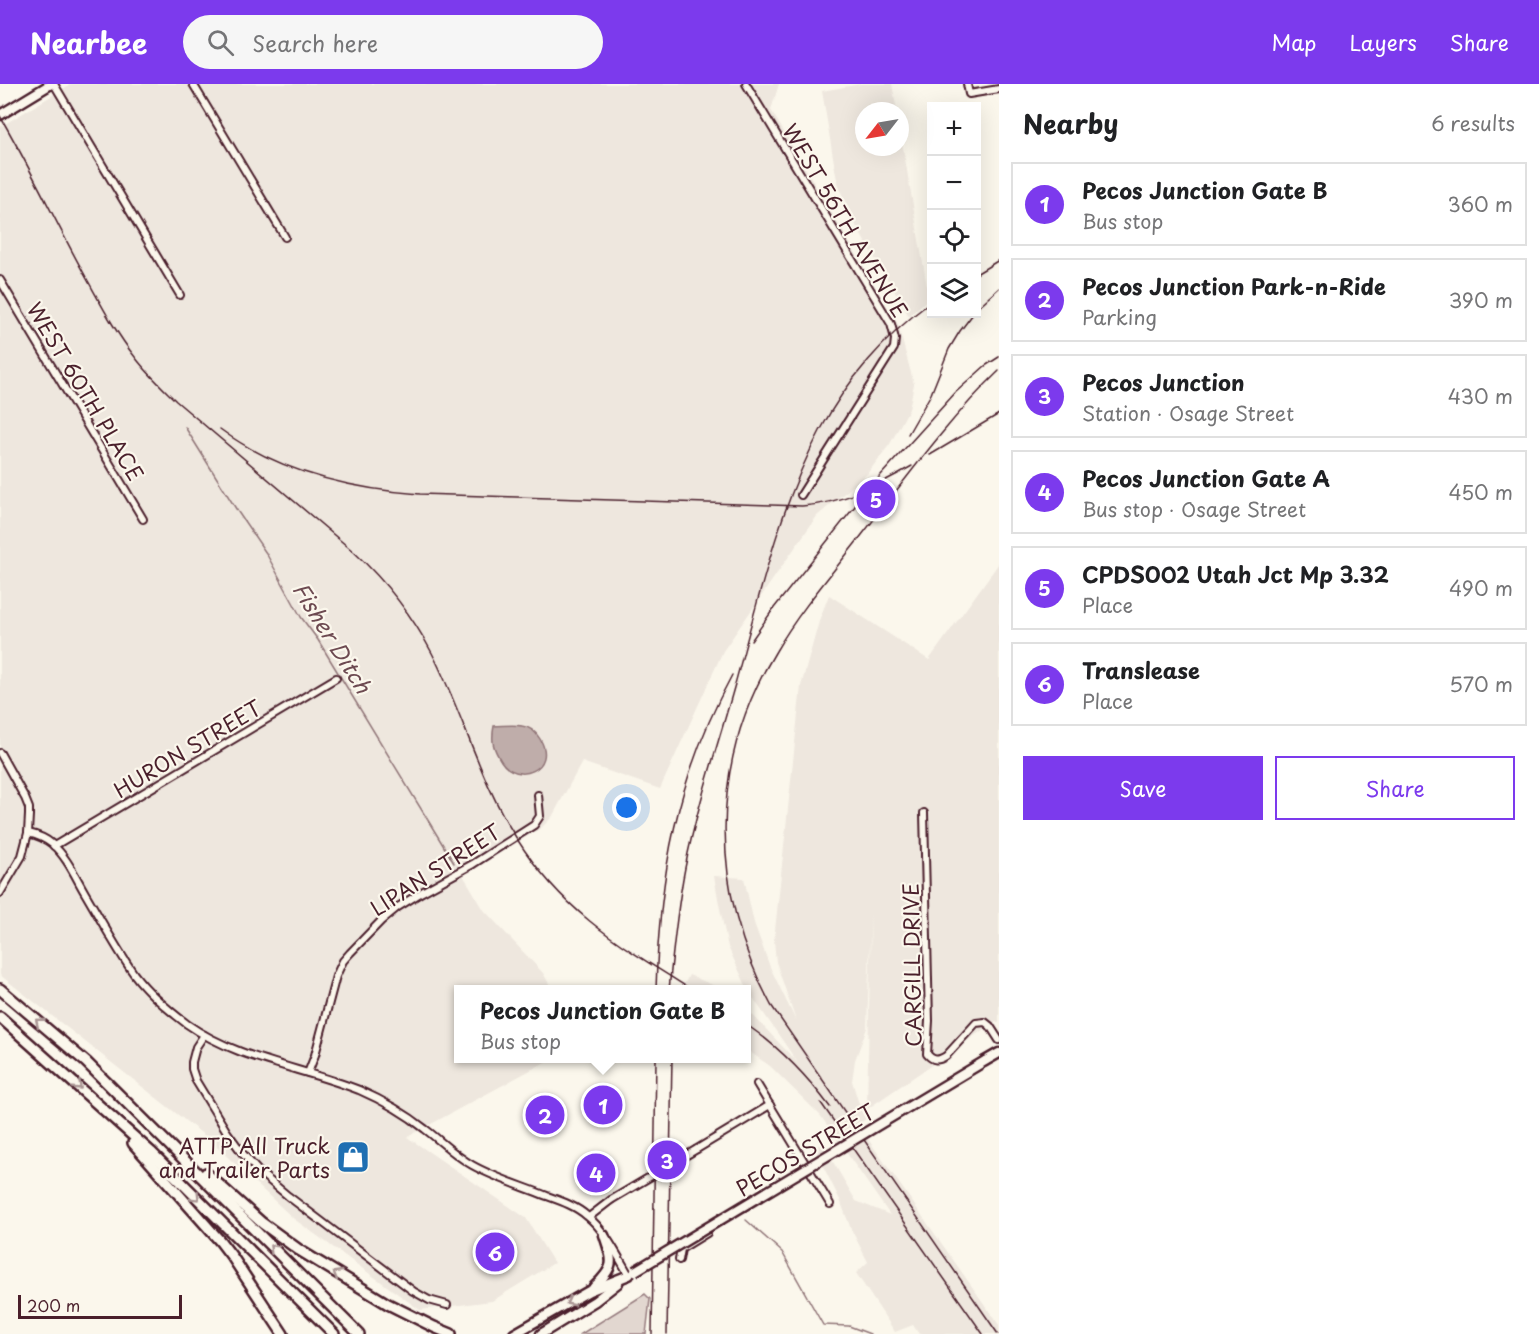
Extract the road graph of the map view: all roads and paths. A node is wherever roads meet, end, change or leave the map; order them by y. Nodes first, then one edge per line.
1 (52, 84) edge
2 (193, 84) edge
3 (746, 84) edge
4 (968, 84) edge
5 (999, 89) edge
6 (0, 115) edge
7 (285, 237) dead end
8 (0, 279) edge
9 (180, 296) dead end
10 (801, 495) dead end
11 (143, 519) dead end
12 (336, 678) dead end
13 (0, 753) edge
14 (538, 795) dead end
15 (924, 813) dead end
16 (28, 833) junction
17 (54, 846) junction
18 (0, 893) edge
19 (0, 989) edge
20 (0, 1017) edge
21 (204, 1035) junction
22 (999, 1040) edge
23 (999, 1053) edge
24 (86, 1062) junction
25 (308, 1073) junction
26 (757, 1084) dead end
27 (92, 1100) junction
28 (770, 1105) junction
29 (809, 1169) junction
30 (830, 1204) dead end
31 (589, 1217) junction
32 (604, 1235) junction
33 (678, 1260) dead end
34 (632, 1273) junction
35 (589, 1291) junction
36 (447, 1305) dead end
37 (434, 1327) junction
38 (283, 1334) edge
39 (334, 1334) edge
40 (359, 1334) edge
41 (444, 1334) edge
42 (451, 1334) edge
43 (514, 1334) edge
44 (541, 1334) edge

1 - 6 main road
1 - 9 street
2 - 7 street
3 - 10 street, WEST 56TH AVENUE
4 - 5 street
8 - 11 street, WEST 60TH PLACE
12 - 17 street, HURON STREET
13 - 16 street
14 - 25 street, LIPAN STREET
15 - 22 street, CARGILL DRIVE
16 - 17 street
16 - 18 street
17 - 21 street
24 -> 19 highway
20 -> 27 highway
21 - 25 street
21 - 36 street
23 - 34 main road, PECOS STREET, bridge
37 -> 24 highway
40 -> 24 highway
25 - 31 street
26 - 28 street
27 - 38 highway
27 -> 39 highway
28 - 29 street
28 - 31 street, bridge
29 - 30 street
29 - 33 street
31 - 32 street
32 - 34 street
32 - 35 main road
34 - 35 main road, PECOS STREET
34 - 44 main road, PECOS STREET
35 -> 43 main road, PECOS STREET
37 - 41 highway
37 - 42 highway

